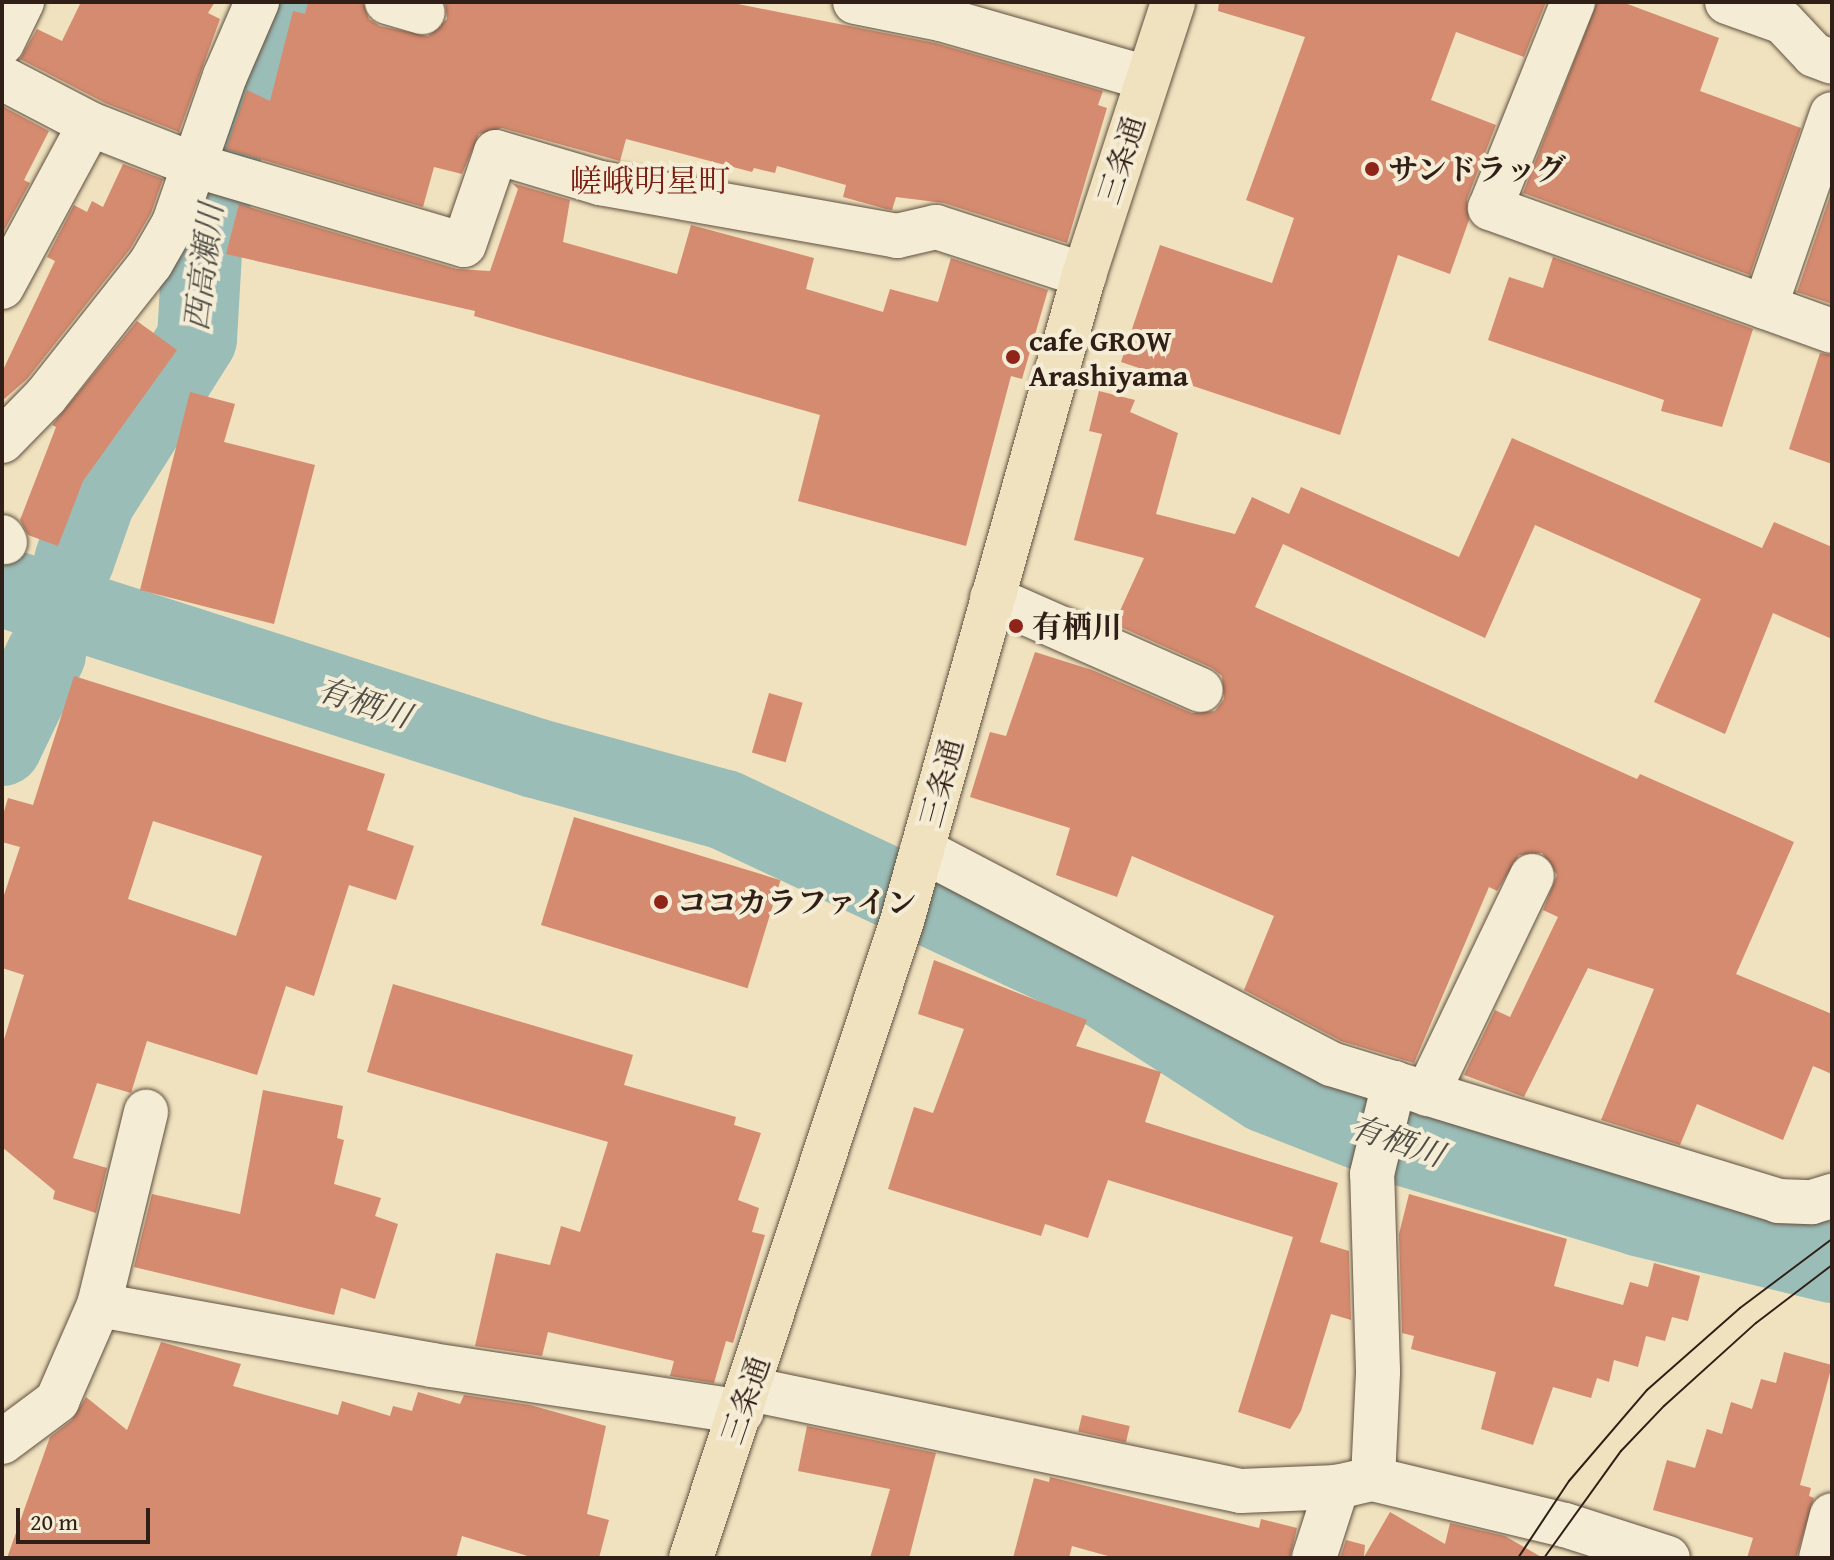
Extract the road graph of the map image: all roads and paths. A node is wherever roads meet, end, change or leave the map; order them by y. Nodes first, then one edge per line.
1 (22, 2) edge
2 (257, 2) edge
3 (855, 2) edge
4 (1173, 2) edge
5 (1573, 2) edge
6 (1727, 2) edge
7 (2, 43) edge
8 (1832, 62) edge
9 (2, 78) edge
10 (1147, 78) junction
11 (1832, 114) edge
12 (90, 124) junction
13 (213, 171) junction
14 (1084, 275) junction
15 (2, 287) edge
16 (1765, 307) junction
17 (1832, 331) edge
18 (2, 441) edge
19 (992, 598) junction
20 (1201, 690) dead end
21 (921, 855) junction
22 (1532, 876) dead end
23 (1403, 1092) junction
24 (146, 1112) dead end
25 (1832, 1196) edge
26 (99, 1305) junction
27 (745, 1400) junction
28 (2, 1442) edge
29 (1355, 1483) junction
30 (1832, 1515) edge
31 (691, 1558) edge
32 (1314, 1558) edge
33 (1668, 1558) edge
34 (1821, 1558) edge

1 - 7 street
2 - 13 street
3 - 10 street
4 - 10 main road, 三条通
5 - 16 street
6 - 8 street
9 - 12 street
10 - 14 main road, 三条通
11 - 16 street
12 - 13 street
12 - 15 street
13 - 14 street
13 - 18 street
14 - 19 main road, 三条通
16 - 17 street
19 - 20 street
19 - 21 main road, 三条通
21 - 23 street
21 - 27 main road, 三条通
22 - 23 street
23 - 25 street
23 - 29 street
24 - 26 street
26 - 27 street
26 - 28 street
27 - 29 street
27 - 31 main road, 三条通
29 - 32 street
29 - 33 street
30 - 34 street

